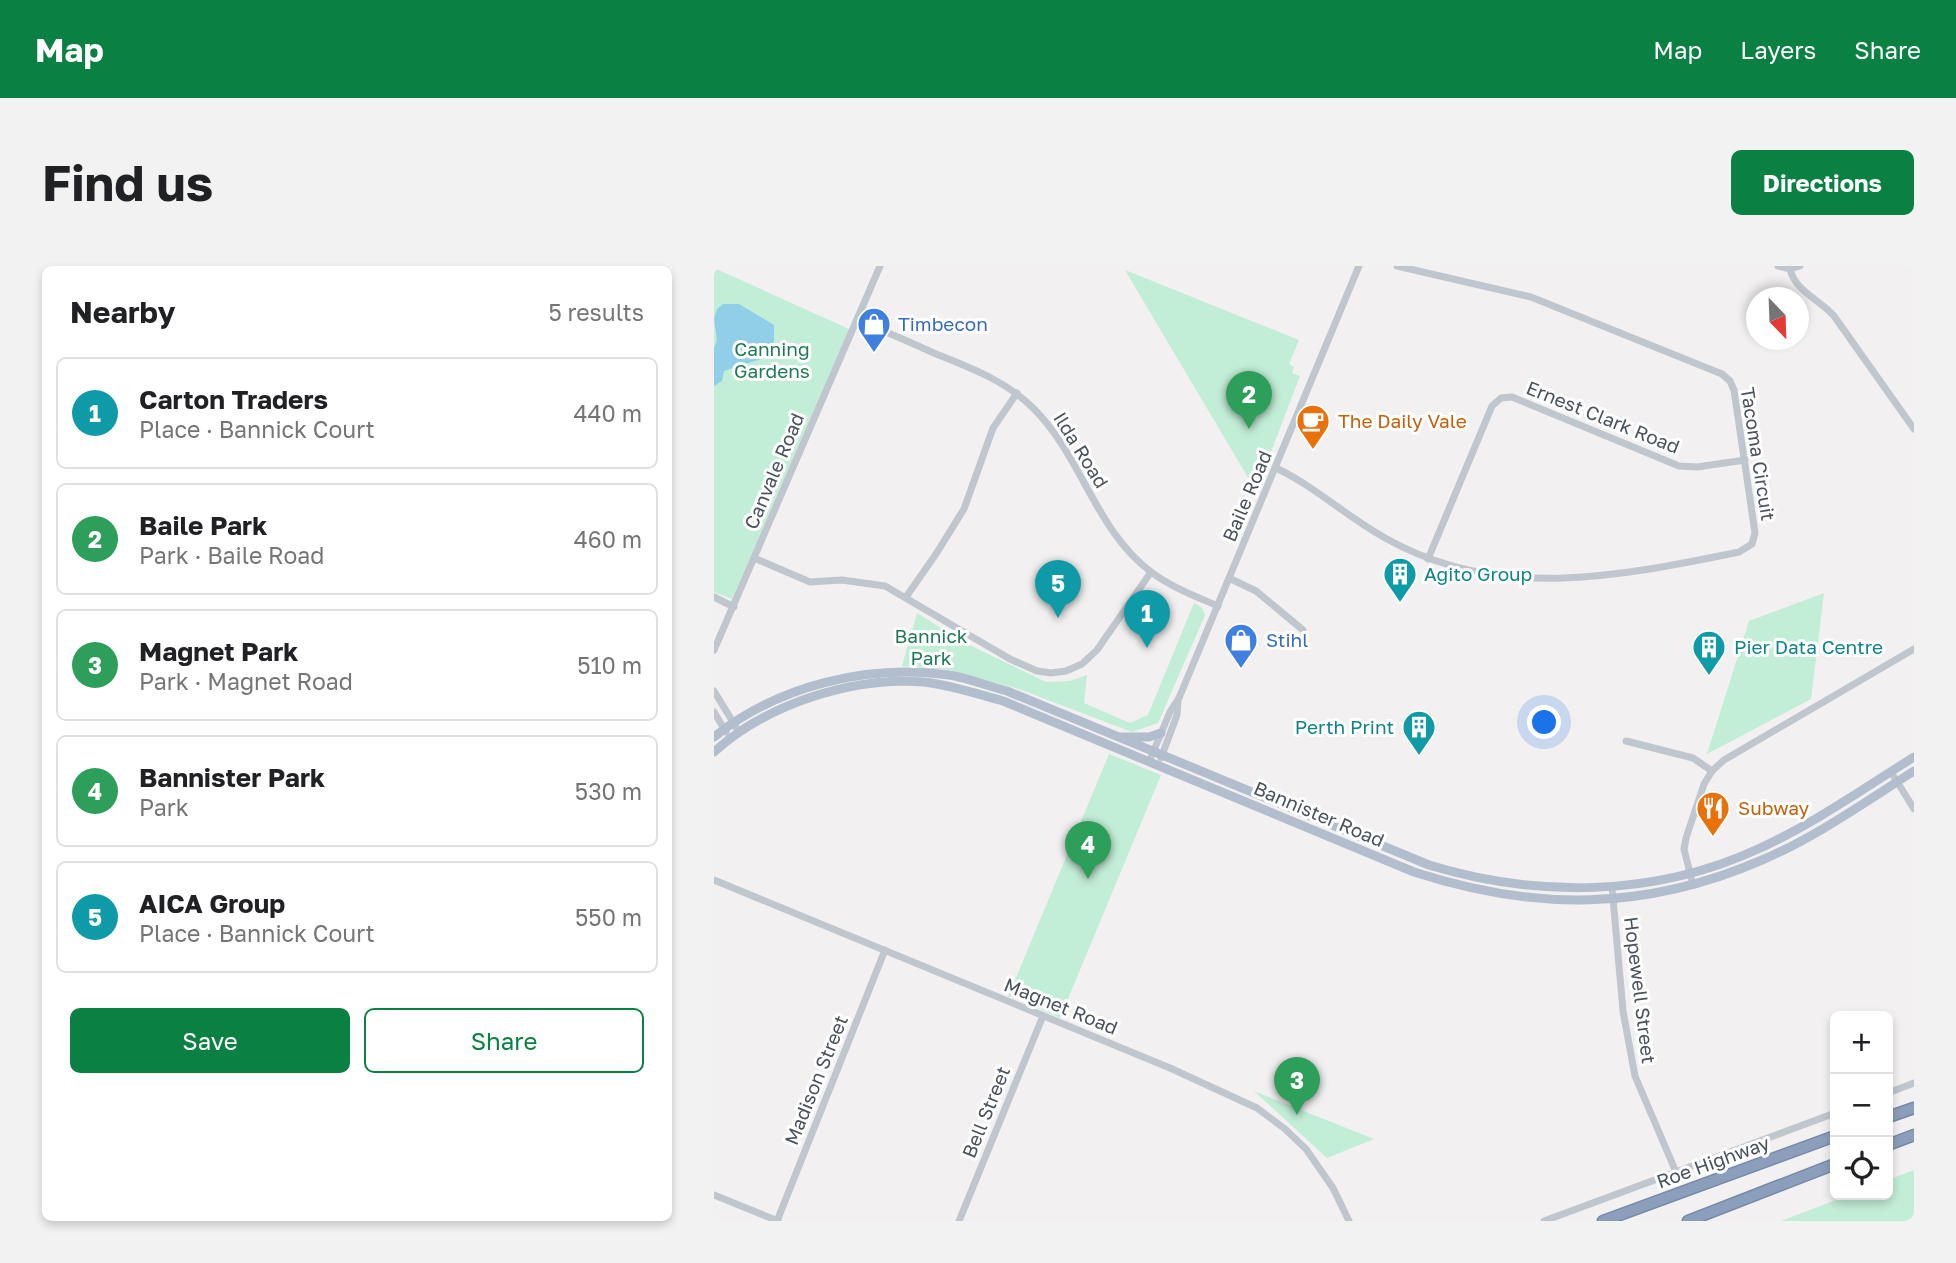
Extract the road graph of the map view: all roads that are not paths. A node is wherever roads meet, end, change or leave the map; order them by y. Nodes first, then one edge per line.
1 (880, 266) edge
2 (1359, 266) edge
3 (1397, 266) edge
4 (1777, 266) edge
5 (1800, 266) edge
6 (1790, 269) junction
7 (858, 320) junction
8 (1017, 393) junction
9 (1914, 429) edge
10 (1745, 460) junction
11 (1276, 468) junction
12 (754, 558) junction
13 (1428, 559) junction
14 (1151, 572) junction
15 (1229, 578) junction
16 (714, 597) edge
17 (906, 597) junction
18 (1217, 606) junction
19 (734, 607) junction
20 (1303, 630) dead end
21 (1914, 649) edge
22 (714, 650) edge
23 (714, 691) edge
24 (1179, 698) junction
25 (714, 712) edge
26 (733, 723) junction
27 (724, 729) junction
28 (1161, 733) junction
29 (734, 735) junction
30 (714, 737) edge
31 (1115, 737) junction
32 (1626, 741) dead end
33 (714, 752) edge
34 (1914, 757) edge
35 (1156, 759) junction
36 (1712, 771) junction
37 (1914, 771) edge
38 (1891, 772) junction
39 (1897, 782) junction
40 (1914, 809) edge
41 (1689, 873) junction
42 (714, 880) edge
43 (1693, 885) junction
44 (1612, 887) junction
45 (1613, 899) junction
46 (885, 950) junction
47 (1043, 1016) junction
48 (1914, 1083) edge
49 (1893, 1091) edge
50 (1914, 1108) edge
51 (1830, 1115) edge
52 (1893, 1115) edge
53 (1914, 1135) edge
54 (1832, 1137) edge
55 (1893, 1143) edge
56 (1830, 1166) edge
57 (1676, 1172) junction
58 (714, 1195) edge
59 (777, 1221) edge
60 (959, 1221) edge
61 (1349, 1221) edge
62 (1544, 1221) edge
63 (1603, 1221) edge
64 (1688, 1221) edge

1 - 7 street, Canvale Road
2 - 11 street, Baile Road
3 - 10 street, Tacoma Circuit
4 - 6 street
5 - 6 street
6 - 9 street
7 - 8 street, Ilda Road
7 - 12 street, Canvale Road
8 - 14 street, Ilda Road
8 - 17 street
10 - 13 street, Tacoma Circuit
10 - 13 street, Ernest Clark Road
11 - 13 street, Tacoma Circuit
11 - 15 street, Baile Road
12 - 17 street
12 - 19 street, Canvale Road
14 - 17 street
14 - 18 street, Ilda Road
15 - 18 street, Baile Road
15 - 20 street
16 - 19 street
18 - 24 street, Baile Road
19 - 22 street, Canvale Road
21 - 36 street
23 - 26 street
24 - 28 street, Baile Road
24 - 35 street, Baile Road
25 - 27 street
26 - 27 main road, Bannister Road
26 - 29 street
26 - 31 main road, Bannister Road
27 - 29 street
27 - 30 main road, Bannister Road
28 - 31 main road
28 - 35 street, Baile Road
29 - 33 main road, Bannister Road
29 - 35 main road, Bannister Road
31 - 35 main road, Bannister Road
32 - 36 street
34 - 38 main road, Bannister Road
35 - 44 main road, Bannister Road
35 - 45 main road, Bannister Road
36 - 41 street
37 - 39 main road, Bannister Road
38 - 39 street
38 - 41 main road, Bannister Road
39 - 40 street
39 - 43 main road, Bannister Road
41 - 43 street
41 - 44 main road, Bannister Road
42 - 46 street, Magnet Road
43 - 45 main road, Bannister Road
44 - 45 street, Hopewell Street
45 - 57 street, Hopewell Street
46 - 47 street, Magnet Road
46 - 59 street, Madison Street
47 - 60 street, Bell Street
47 - 61 street, Magnet Road
48 - 49 street
50 - 52 highway
51 - 57 street
53 - 55 highway
54 - 63 highway, Roe Highway
56 - 64 highway
57 - 62 street
58 - 59 street

